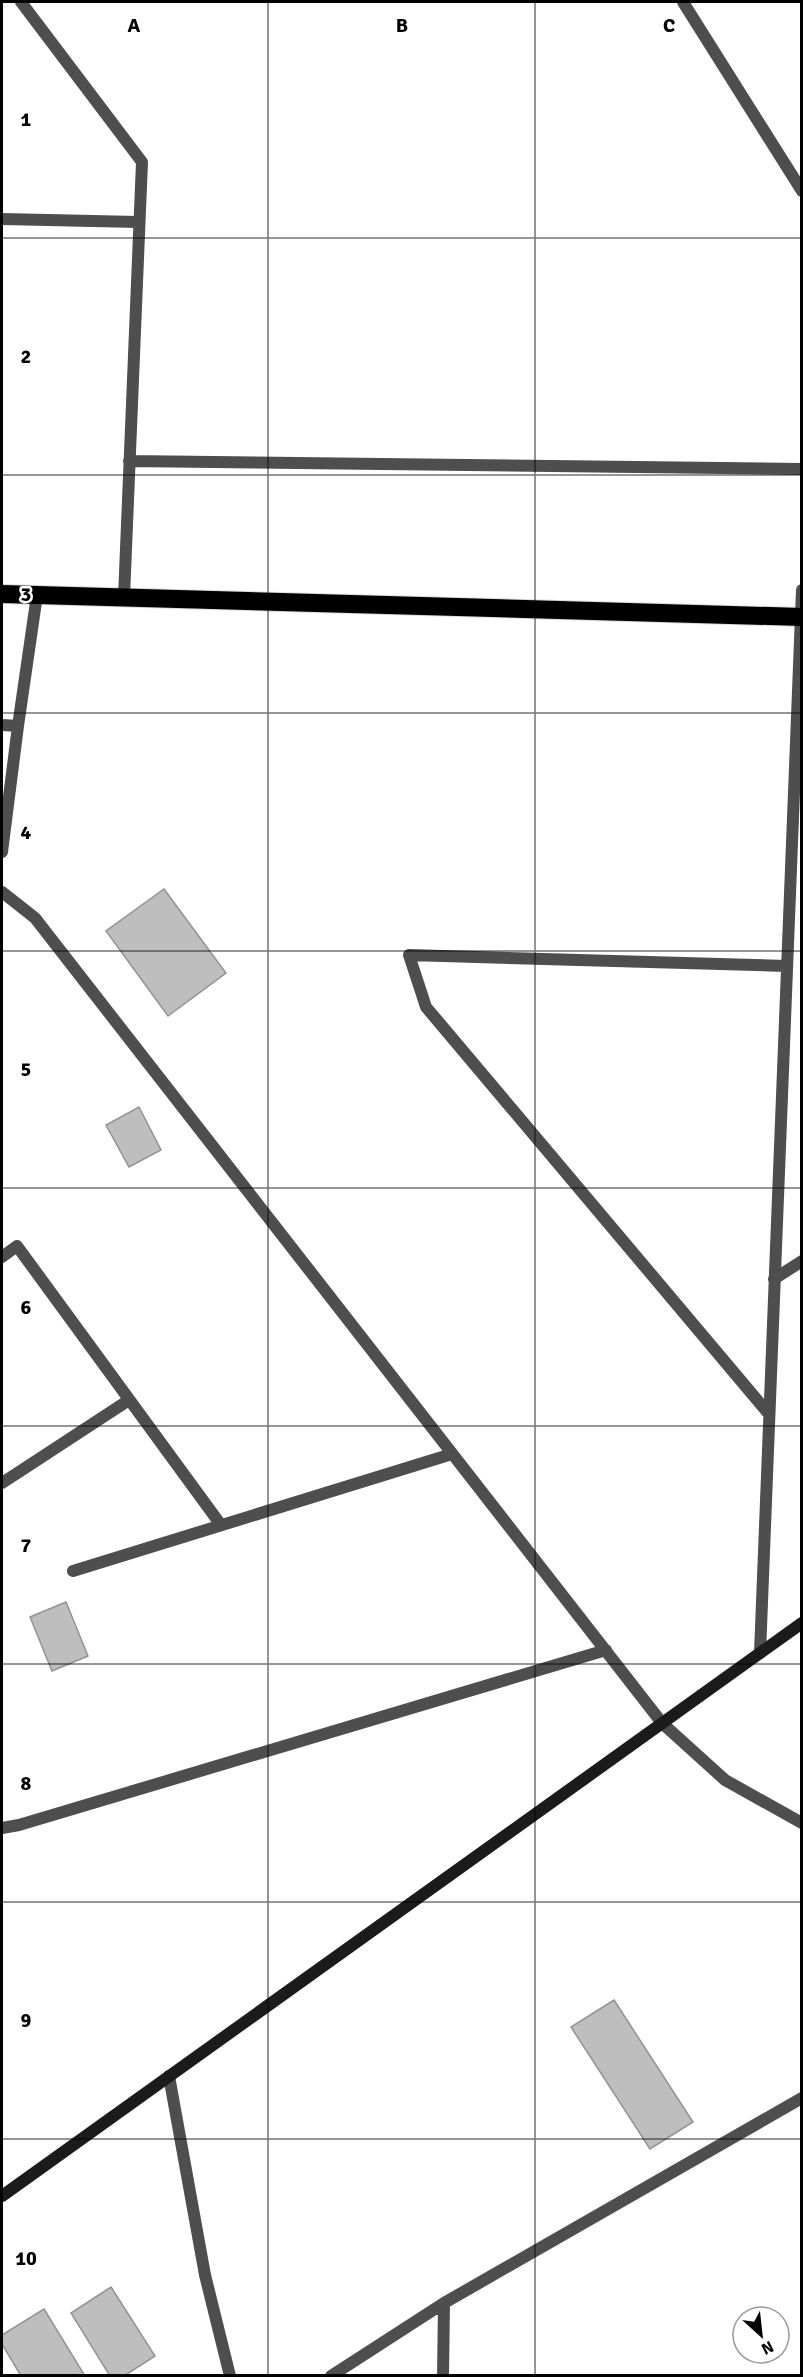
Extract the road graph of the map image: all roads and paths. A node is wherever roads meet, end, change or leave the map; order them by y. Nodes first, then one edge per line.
1 (21, 2) edge
2 (683, 2) edge
3 (801, 191) edge
4 (2, 219) edge
5 (138, 222) junction
6 (129, 461) junction
7 (801, 469) edge
8 (801, 590) edge
9 (2, 594) edge
10 (37, 595) junction
11 (124, 597) junction
12 (800, 617) edge
13 (2, 725) edge
14 (18, 726) junction
15 (2, 852) edge
16 (2, 892) edge
17 (786, 966) junction
18 (2, 1257) edge
19 (801, 1261) edge
20 (774, 1279) junction
21 (129, 1400) junction
22 (769, 1414) junction
23 (452, 1454) junction
24 (2, 1483) edge
25 (221, 1525) junction
26 (73, 1571) dead end
27 (801, 1623) edge
28 (606, 1650) junction
29 (760, 1653) junction
30 (662, 1723) junction
31 (801, 1823) edge
32 (2, 1828) edge
33 (169, 2076) junction
34 (801, 2098) edge
35 (2, 2196) edge
36 (444, 2303) junction
37 (230, 2376) edge
38 (331, 2376) edge
39 (443, 2376) edge

1 - 5 street
2 - 3 street
4 - 5 street
5 - 6 street
6 - 7 street
6 - 11 street
8 - 12 street
9 - 10 highway
10 - 11 highway
10 - 14 street
11 - 12 highway
12 - 17 street
13 - 14 street
14 - 15 street
16 - 23 street
17 - 20 street
17 - 22 street
18 - 21 street
19 - 20 street
20 - 22 street
21 - 24 street
21 - 25 street
22 - 29 street
23 - 25 street
23 - 28 street
25 - 26 street
27 - 29 main road
28 - 30 street
28 - 32 street
29 - 30 main road
30 - 31 street
30 - 33 main road
33 - 35 main road
33 - 37 street
34 - 36 street
36 - 38 street
36 - 39 street

